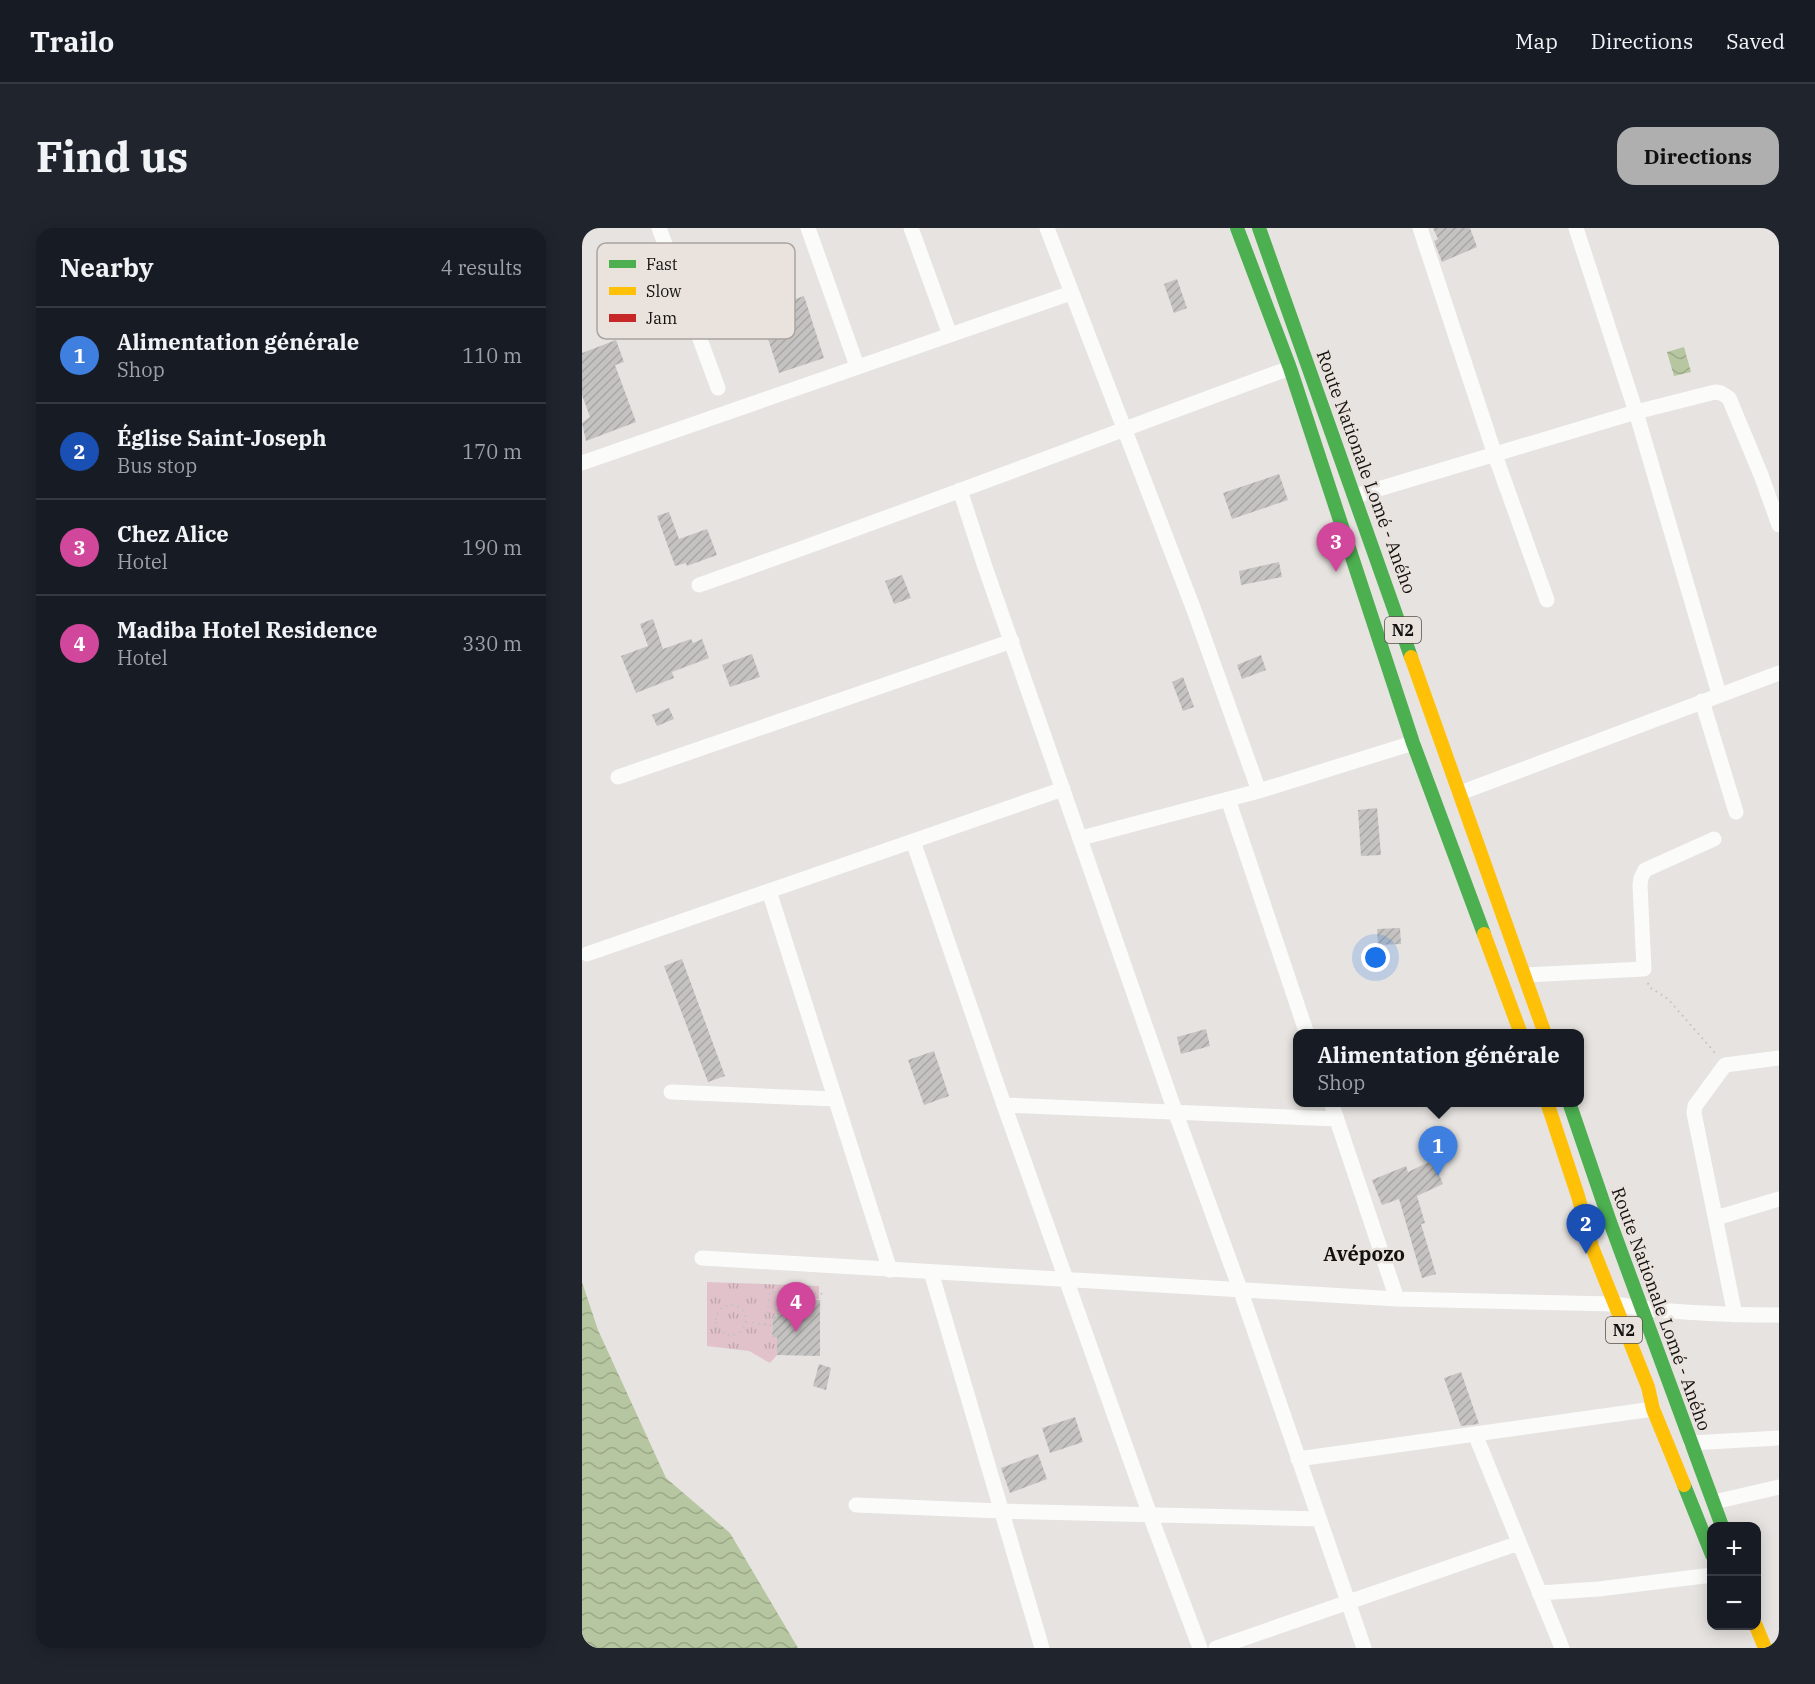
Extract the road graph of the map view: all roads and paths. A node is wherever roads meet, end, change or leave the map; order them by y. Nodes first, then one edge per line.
1 (659, 228) edge
2 (808, 228) edge
3 (911, 228) edge
4 (1047, 228) edge
5 (1237, 228) edge
6 (1259, 228) edge
7 (1420, 228) edge
8 (1576, 228) edge
9 (665, 243) edge
10 (1071, 293) junction
11 (950, 335) junction
12 (700, 339) edge
13 (857, 366) junction
14 (1290, 368) junction
15 (718, 388) dead end
16 (1636, 412) junction
17 (1124, 429) junction
18 (1495, 455) junction
19 (582, 463) edge
20 (960, 490) junction
21 (1355, 496) junction
22 (1779, 525) edge
23 (699, 585) dead end
24 (1547, 600) dead end
25 (1012, 641) junction
26 (1779, 673) edge
27 (1719, 694) junction
28 (1702, 701) junction
29 (1413, 743) junction
30 (618, 777) dead end
31 (1063, 789) junction
32 (1259, 791) junction
33 (1460, 793) junction
34 (1228, 799) junction
35 (1736, 812) dead end
36 (1081, 838) junction
37 (1714, 839) dead end
38 (913, 841) junction
39 (769, 891) junction
40 (587, 954) dead end
41 (1644, 969) junction
42 (1525, 975) junction
43 (1306, 1029) edge
44 (1519, 1029) edge
45 (1543, 1029) edge
46 (1779, 1058) edge
47 (1725, 1065) junction
48 (671, 1092) dead end
49 (835, 1099) junction
50 (1004, 1105) junction
51 (1333, 1107) edge
52 (1549, 1107) edge
53 (1571, 1107) edge
54 (1175, 1111) junction
55 (1337, 1119) junction
56 (1779, 1199) edge
57 (1716, 1218) junction
58 (702, 1258) dead end
59 (890, 1270) junction
60 (931, 1272) junction
61 (1068, 1279) junction
62 (1240, 1289) junction
63 (826, 1294) dead end
64 (1397, 1299) junction
65 (1614, 1304) junction
66 (1643, 1309) junction
67 (1735, 1315) junction
68 (1779, 1315) edge
69 (746, 1322) junction
70 (766, 1326) junction
71 (773, 1326) dead end
72 (1653, 1409) junction
73 (1475, 1434) junction
74 (1779, 1438) edge
75 (1691, 1443) junction
76 (1298, 1459) junction
77 (1779, 1487) edge
78 (1714, 1502) junction
79 (856, 1505) dead end
80 (1001, 1511) junction
81 (1150, 1515) junction
82 (1319, 1519) junction
83 (1720, 1522) edge
84 (1519, 1543) junction
85 (1707, 1543) edge
86 (1707, 1576) edge
87 (1539, 1593) junction
88 (1347, 1603) junction
89 (1757, 1630) edge
90 (1042, 1648) edge
91 (1200, 1648) edge
92 (1216, 1648) edge
93 (1364, 1648) edge
94 (1562, 1648) edge
95 (1764, 1648) edge

1 - 9 street
2 - 13 street
3 - 11 street
4 - 10 street
5 - 14 highway, Route Nationale Lomé - Aného / N2
6 - 21 highway, Route Nationale Lomé - Aného / N2
7 - 18 street
8 - 16 street
10 - 11 street
10 - 17 street
11 - 13 street
12 - 15 street
13 - 19 street
14 - 17 street
14 - 29 highway, Route Nationale Lomé - Aného / N2
16 - 18 street
16 - 22 street
16 - 27 street
17 - 20 street
17 - 32 street
18 - 21 street
18 - 24 street
20 - 23 street
20 - 25 street
21 - 33 highway, Route Nationale Lomé - Aného / N2
25 - 30 street
25 - 31 street
26 - 27 street
27 - 28 street
28 - 33 street
28 - 35 street
29 - 32 street
29 - 44 highway, Route Nationale Lomé - Aného / N2
31 - 36 street
31 - 38 street
32 - 34 street
33 - 42 highway, Route Nationale Lomé - Aného / N2
34 - 36 street
34 - 43 street
36 - 54 street
37 - 41 street
38 - 39 street
38 - 50 street
39 - 40 street
39 - 49 street
41 - 42 street
41 - 47 path
42 - 45 highway, Route Nationale Lomé - Aného / N2
46 - 47 street
47 - 57 street
48 - 49 street
49 - 59 street
50 - 54 street
50 - 61 street
51 - 55 street
52 - 65 highway, N2
53 - 66 highway, Route Nationale Lomé - Aného / N2
54 - 55 street
54 - 62 street
55 - 64 street
56 - 57 street
57 - 67 street
58 - 59 street
59 - 60 street
60 - 61 street
60 - 80 street
61 - 62 street
61 - 81 street
62 - 64 street
62 - 76 street
63 - 70 path
64 - 65 street
65 - 66 street
65 - 72 highway, N2
66 - 67 street
66 - 75 highway, Route Nationale Lomé - Aného / N2
67 - 68 street
69 - 69 path
69 - 70 path
70 - 71 path
72 - 73 street
72 - 85 highway, N2
73 - 76 street
73 - 84 street
74 - 75 street
75 - 78 highway, Route Nationale Lomé - Aného / N2
76 - 82 street
77 - 78 street
78 - 83 highway, Route Nationale Lomé - Aného / N2
79 - 80 street
80 - 81 street
80 - 90 street
81 - 82 street
81 - 91 street
82 - 88 street
84 - 87 street
84 - 88 street
86 - 87 street
87 - 94 street
88 - 92 street
88 - 93 street
89 - 95 highway

